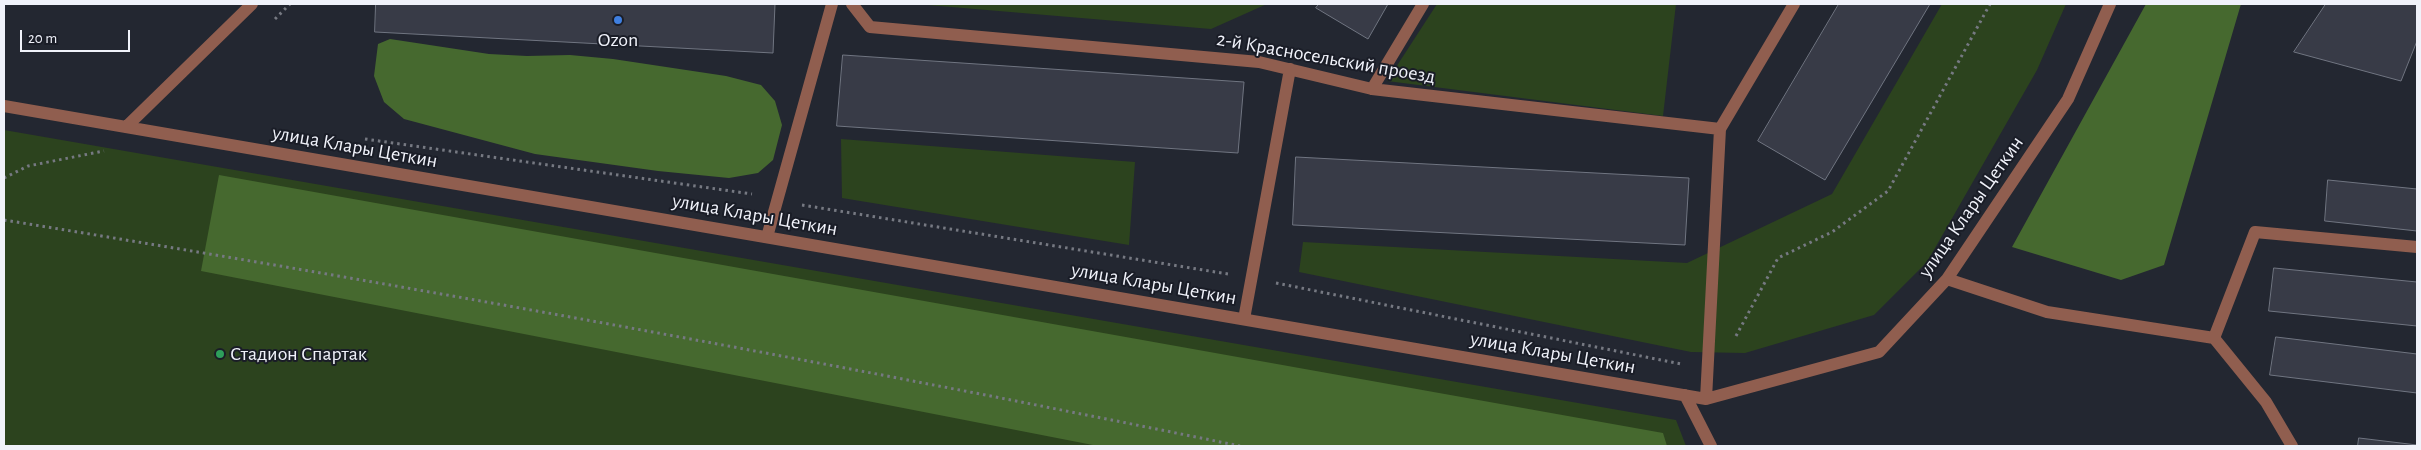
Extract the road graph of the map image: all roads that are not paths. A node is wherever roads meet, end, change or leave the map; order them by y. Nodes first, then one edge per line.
1 (252, 4) edge
2 (832, 4) edge
3 (852, 4) edge
4 (1423, 4) edge
5 (1794, 4) edge
6 (2110, 4) edge
7 (1290, 69) junction
8 (1372, 89) junction
9 (4, 106) edge
10 (126, 127) junction
11 (1720, 129) junction
12 (767, 236) junction
13 (2417, 247) edge
14 (1947, 279) junction
15 (1244, 319) junction
16 (2214, 338) junction
17 (1685, 395) junction
18 (1706, 399) junction
19 (1711, 446) edge
20 (2292, 446) edge

1 - 10 street
2 - 12 street
3 - 7 street, 2-й Красносельский проезд
4 - 8 street
5 - 11 street
6 - 14 street, улица Клары Цеткин
7 - 8 street, 2-й Красносельский проезд
7 - 15 street
8 - 11 street, 2-й Красносельский проезд
9 - 10 street, улица Клары Цеткин
10 - 12 street, улица Клары Цеткин
11 - 18 street
12 - 15 street, улица Клары Цеткин
13 - 16 street
14 - 16 street
14 - 18 street, улица Клары Цеткин
15 - 17 street, улица Клары Цеткин
16 - 20 street
17 - 18 street, улица Клары Цеткин
17 - 19 street

